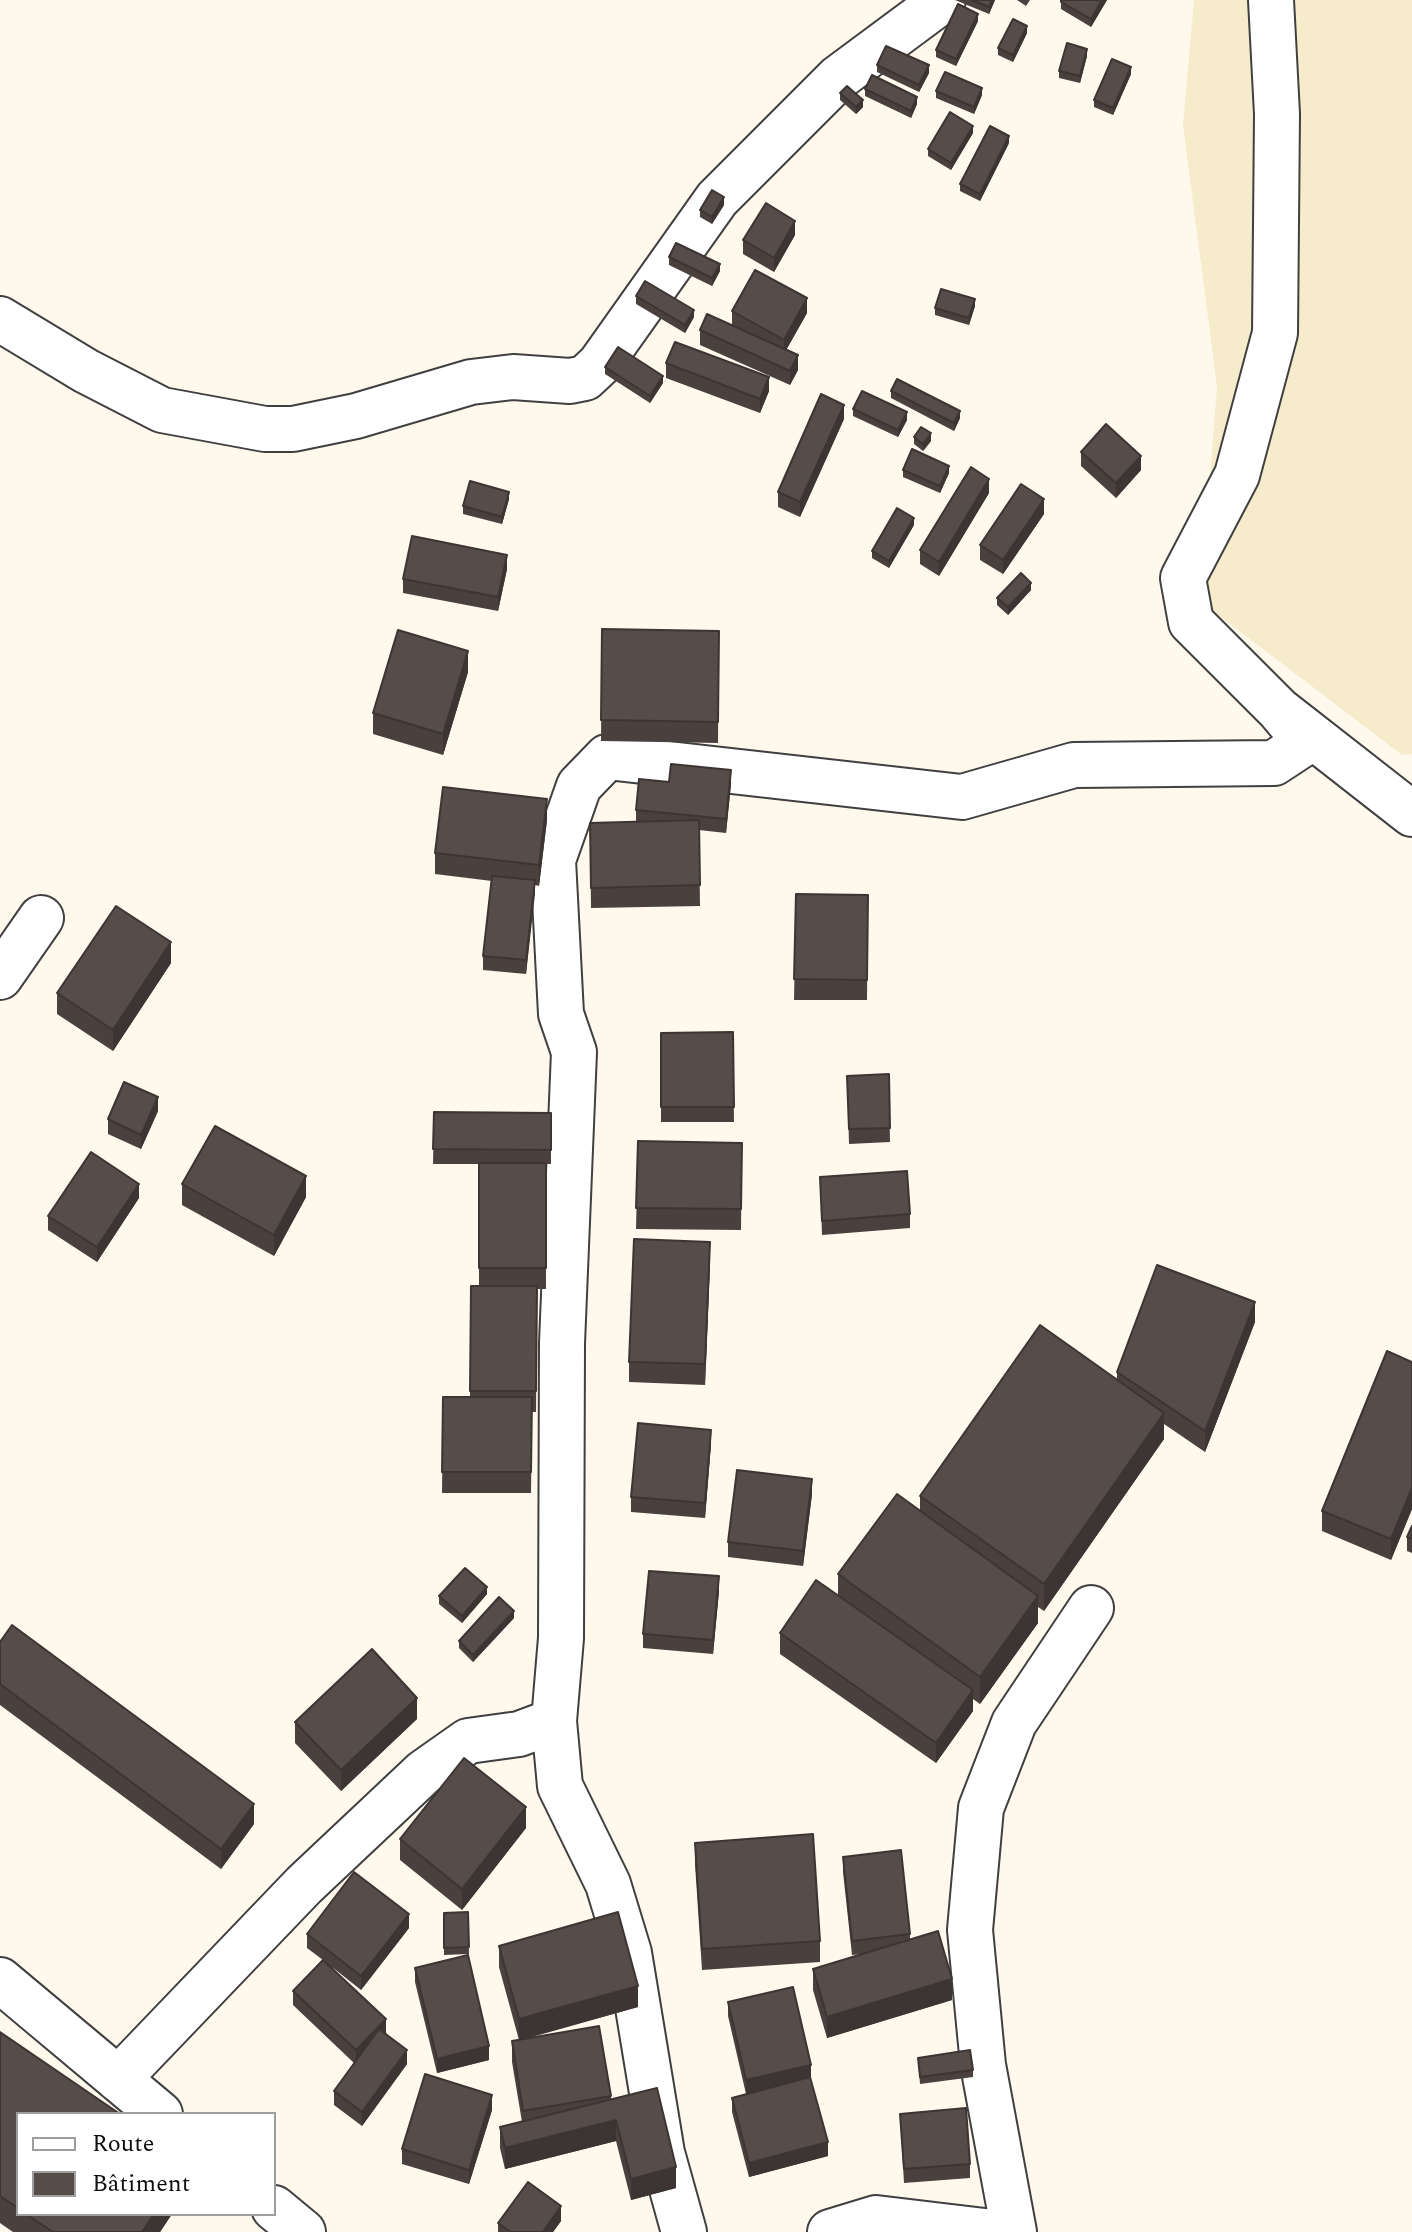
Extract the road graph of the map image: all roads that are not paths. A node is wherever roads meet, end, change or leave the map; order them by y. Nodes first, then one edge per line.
1 (943, 0) edge
2 (1271, 0) edge
3 (0, 319) edge
4 (1279, 710) junction
5 (1412, 814) edge
6 (41, 918) dead end
7 (0, 977) edge
8 (1091, 1608) dead end
9 (537, 1728) junction
10 (0, 1980) edge
11 (118, 2079) junction
12 (158, 2112) edge
13 (276, 2210) edge
14 (303, 2232) edge
15 (684, 2232) edge
16 (830, 2232) edge
17 (993, 2232) edge
18 (1014, 2232) edge

1 - 3 street
2 - 4 street
4 - 5 street
4 - 9 street
6 - 7 street
8 - 18 street
9 - 11 street
9 - 15 street
10 - 11 street
11 - 12 street
13 - 14 street
16 - 17 street

